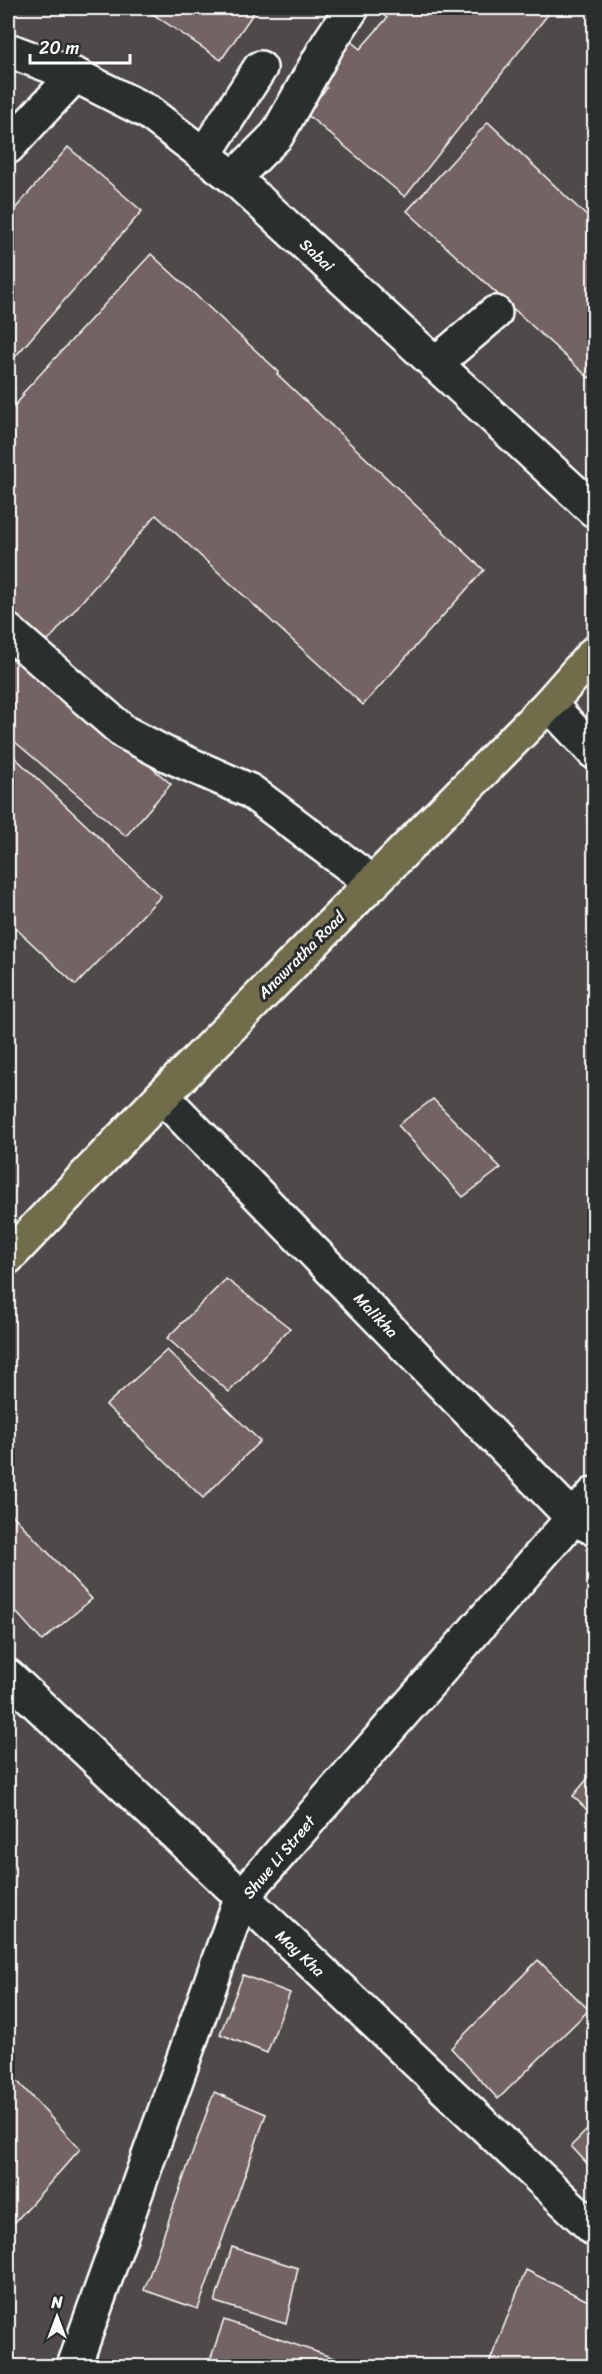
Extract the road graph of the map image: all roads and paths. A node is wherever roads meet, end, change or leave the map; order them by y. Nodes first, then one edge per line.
1 (351, 8) edge
2 (8, 51) edge
3 (260, 68) dead end
4 (75, 75) junction
5 (8, 147) edge
6 (204, 155) junction
7 (234, 178) junction
8 (495, 313) dead end
9 (435, 364) junction
10 (594, 510) edge
11 (8, 631) edge
12 (594, 653) edge
13 (549, 704) junction
14 (594, 752) edge
15 (373, 883) junction
16 (162, 1096) junction
17 (8, 1257) edge
18 (594, 1494) edge
19 (584, 1523) edge
20 (8, 1676) edge
21 (241, 1898) junction
22 (594, 2229) edge
23 (74, 2367) edge

1 - 7 street
2 - 4 street, Sabai
3 - 6 street
4 - 5 street
4 - 6 street, Sabai
6 - 7 street, Sabai
7 - 9 street, Sabai
8 - 9 street
9 - 10 street, Sabai
11 - 15 street
12 - 13 main road, Anawratha Road
13 - 14 street
13 - 15 main road, Anawratha Road
15 - 16 main road, Anawratha Road
16 - 17 main road, Anawratha Road
16 - 19 street, Malikha
18 - 19 street, Shwe Li Street
19 - 21 street, Shwe Li Street
20 - 21 street, May Kha
21 - 22 street, May Kha
21 - 23 street, Shwe Li Street

